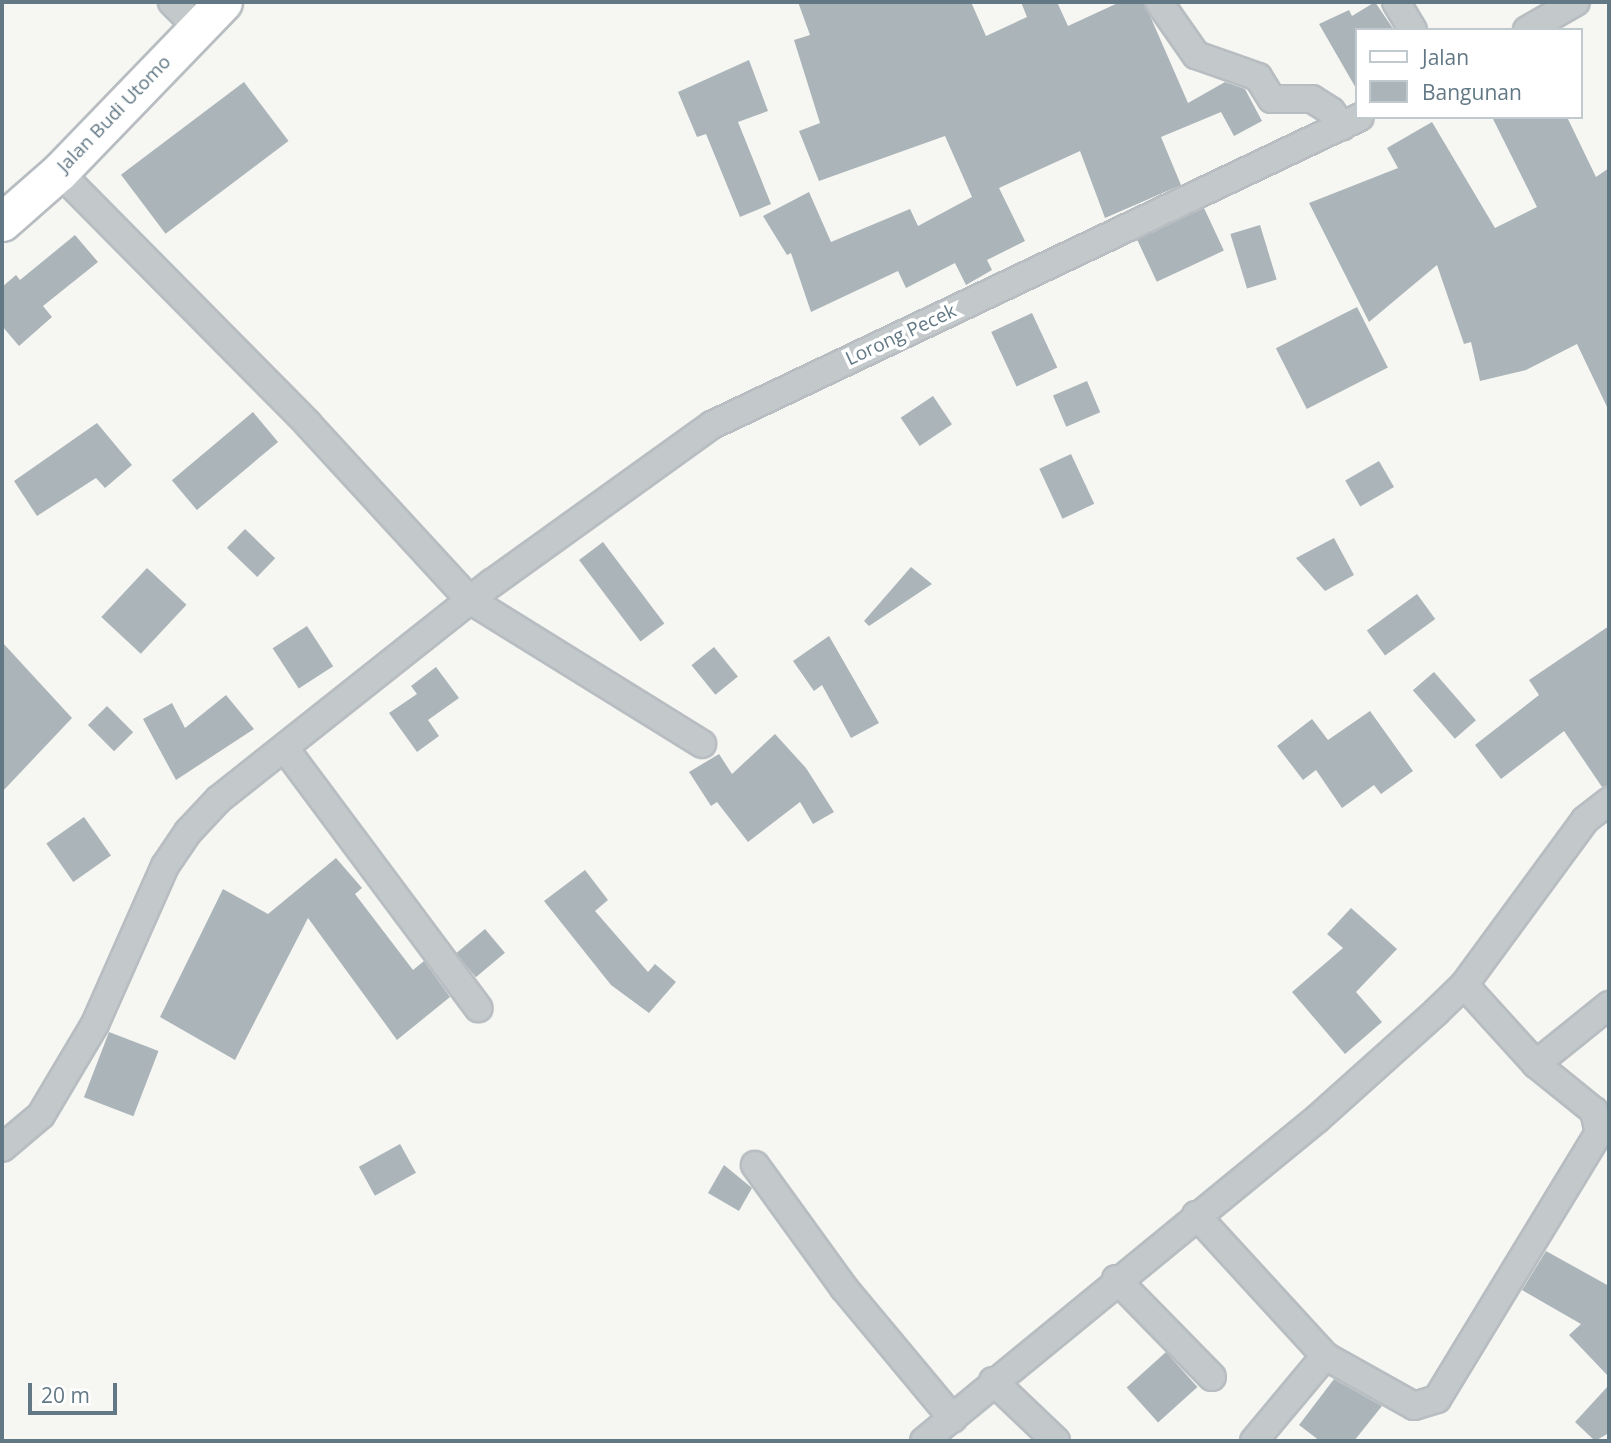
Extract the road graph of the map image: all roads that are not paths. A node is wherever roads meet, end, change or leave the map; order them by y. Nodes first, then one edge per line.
1 (223, 2) edge
2 (1159, 2) edge
3 (1396, 2) edge
4 (1576, 2) edge
5 (184, 14) edge
6 (1412, 28) edge
7 (1530, 28) edge
8 (1351, 122) edge
9 (59, 172) junction
10 (2, 222) edge
11 (470, 600) junction
12 (702, 744) dead end
13 (286, 750) junction
14 (1609, 802) edge
15 (1464, 985) junction
16 (1609, 1005) edge
17 (478, 1008) dead end
18 (1536, 1064) junction
19 (2, 1147) edge
20 (755, 1166) dead end
21 (1196, 1214) junction
22 (1116, 1279) junction
23 (1325, 1356) junction
24 (1212, 1377) dead end
25 (993, 1381) junction
26 (953, 1419) junction
27 (924, 1441) edge
28 (1056, 1441) edge
29 (1254, 1441) edge

1 - 5 main road, Jalan Budi Utomo
2 - 8 street
3 - 6 street
4 - 7 street
5 - 9 main road, Jalan Budi Utomo
8 - 11 street, Lorong Pecek
9 - 10 main road, Jalan Budi Utomo
9 - 11 street
11 - 12 street
11 - 13 street, Lorong Pecek
13 - 17 street
13 - 19 street, Lorong Pecek
14 - 15 street
15 - 18 street
15 - 21 street
16 - 18 street
18 - 23 street
20 - 26 street
21 - 22 street
21 - 23 street
22 - 24 street
22 - 25 street
23 - 29 street
25 - 26 street
25 - 28 street
26 - 27 street

